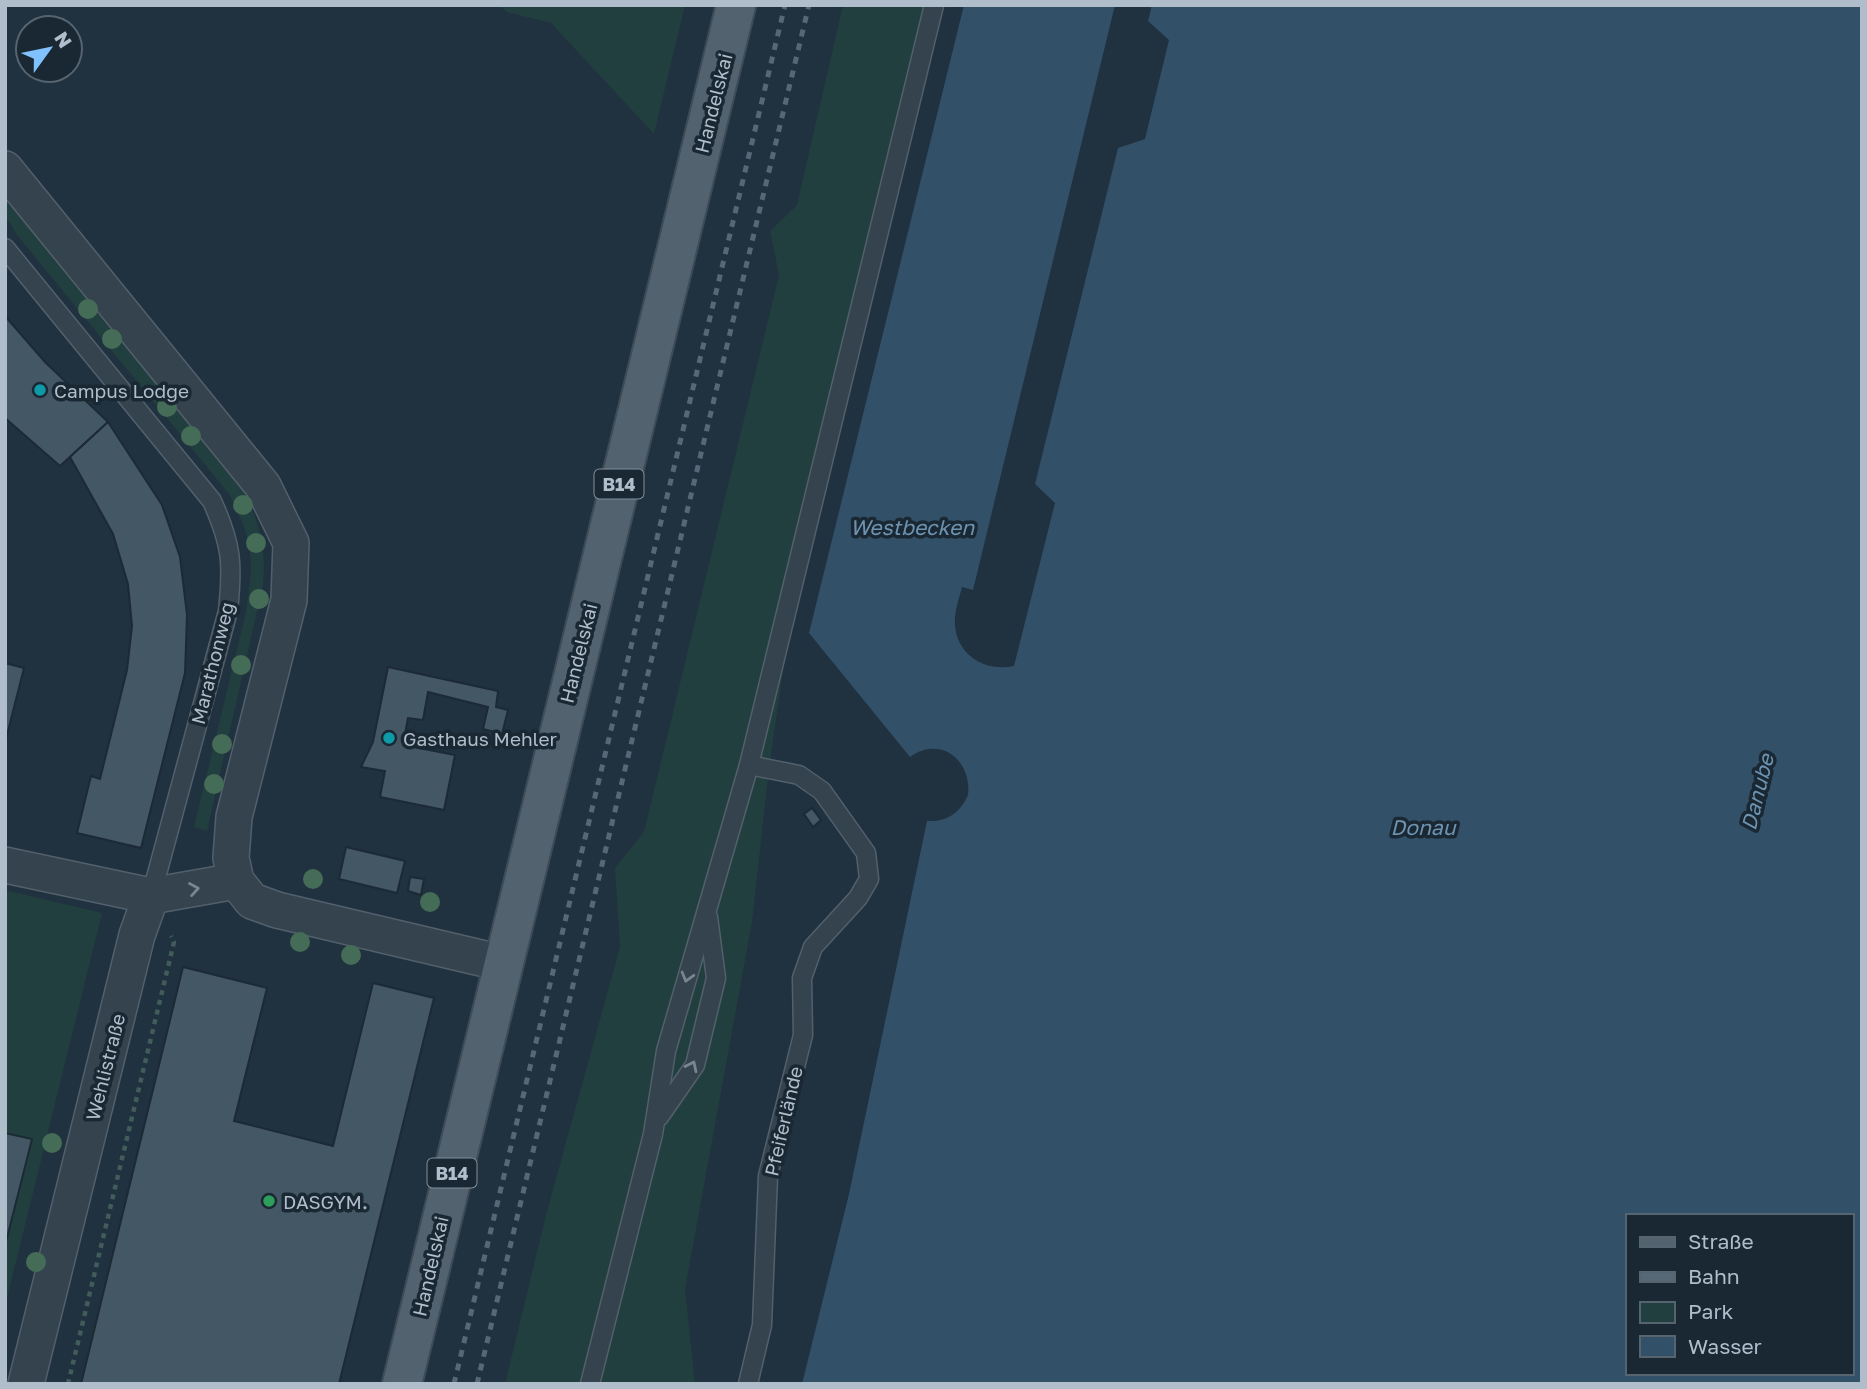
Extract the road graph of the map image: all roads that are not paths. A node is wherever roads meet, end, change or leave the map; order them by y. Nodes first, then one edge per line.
1 (736, 5) edge
2 (934, 5) edge
3 (5, 169) edge
4 (5, 248) edge
5 (749, 765) junction
6 (5, 865) edge
7 (236, 881) junction
8 (151, 896) junction
9 (707, 912) junction
10 (502, 963) junction
11 (655, 1122) junction
12 (26, 1384) edge
13 (402, 1384) edge
14 (590, 1384) edge
15 (748, 1384) edge

1 - 10 main road, Handelskai / B14
2 - 5 lane
3 - 7 street
4 - 8 lane, Marathonweg
5 - 9 lane
5 - 15 lane, Pfeiferlände
6 - 8 street
8 -> 7 street
7 - 10 street
8 - 12 street, Wehlistraße
9 -> 11 lane
11 -> 9 lane
10 - 13 main road, Handelskai / B14
11 - 14 lane

